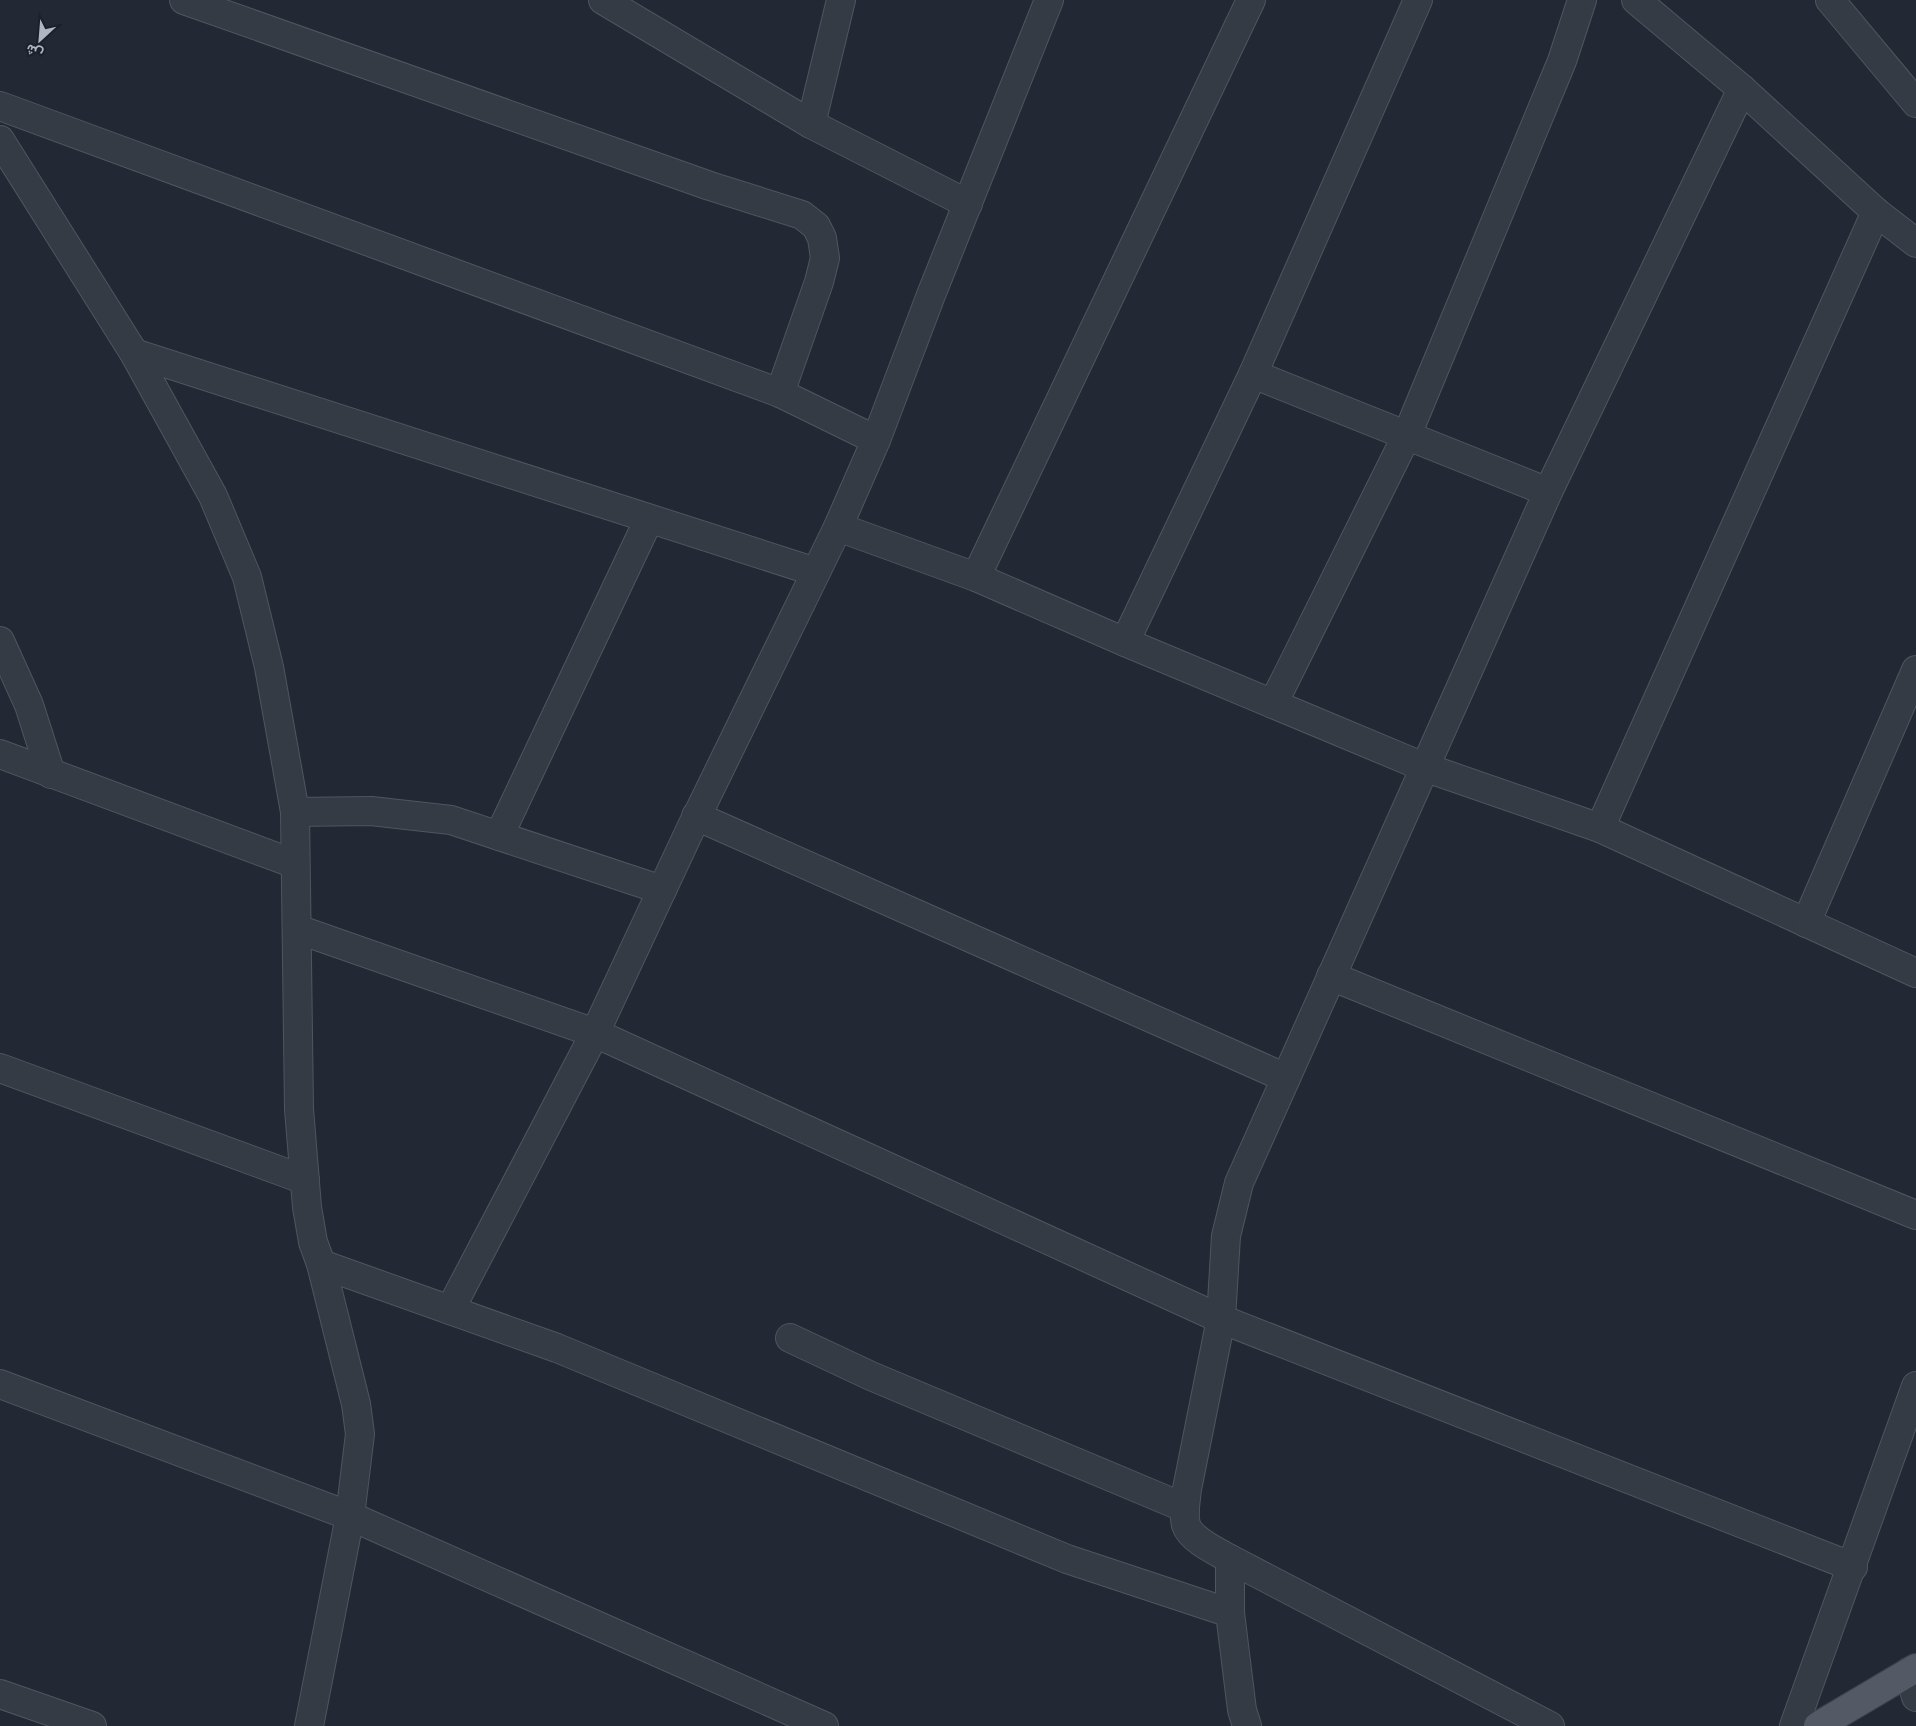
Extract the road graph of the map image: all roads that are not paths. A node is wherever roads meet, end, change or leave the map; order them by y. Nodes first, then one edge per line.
1 (184, 0) edge
2 (603, 0) edge
3 (841, 0) edge
4 (1048, 0) edge
5 (1252, 0) edge
6 (1418, 0) edge
7 (1582, 0) edge
8 (1636, 0) edge
9 (1830, 0) edge
10 (1742, 89) junction
11 (1916, 103) edge
12 (0, 106) edge
13 (811, 124) junction
14 (0, 140) edge
15 (968, 204) junction
16 (1876, 212) junction
17 (1916, 243) edge
18 (134, 353) junction
19 (1252, 374) junction
20 (780, 393) junction
21 (1407, 435) junction
22 (876, 440) junction
23 (1548, 492) junction
24 (649, 519) junction
25 (838, 526) junction
26 (816, 572) junction
27 (976, 577) junction
28 (0, 641) edge
29 (1125, 642) junction
30 (1916, 670) edge
31 (1273, 704) junction
32 (0, 754) edge
33 (1424, 767) junction
34 (51, 774) junction
35 (295, 812) junction
36 (696, 816) junction
37 (1600, 828) junction
38 (499, 836) junction
39 (295, 864) junction
40 (662, 890) junction
41 (1806, 923) junction
42 (296, 929) junction
43 (1916, 973) edge
44 (1331, 976) junction
45 (595, 1034) junction
46 (0, 1068) edge
47 (1286, 1078) junction
48 (304, 1180) junction
49 (1916, 1216) edge
50 (322, 1264) junction
51 (450, 1310) junction
52 (1221, 1319) junction
53 (790, 1338) dead end
54 (0, 1384) edge
55 (1916, 1386) edge
56 (1185, 1508) junction
57 (350, 1516) junction
58 (1230, 1559) junction
59 (1853, 1567) junction
60 (1230, 1613) junction
61 (1914, 1679) edge
62 (0, 1694) edge
63 (92, 1726) edge
64 (310, 1726) edge
65 (824, 1726) edge
66 (1247, 1726) edge
67 (1550, 1726) edge
68 (1794, 1726) edge
69 (1818, 1726) edge

1 - 20 street
2 - 13 street
3 - 13 street
4 - 15 street
5 - 27 street
6 - 19 street
7 - 21 street
8 - 10 street
9 - 11 street
10 - 16 street
10 - 23 street
12 - 20 street
13 - 15 street
14 - 18 street
15 - 22 street
16 - 17 street
16 - 37 street
18 - 24 street
18 - 35 street
19 - 21 street
19 - 29 street
20 - 22 street
21 - 23 street
21 - 31 street
22 - 25 street
23 - 33 street
24 - 26 street
24 - 38 street
25 - 26 street
25 - 27 street
26 - 36 street
27 - 29 street
28 - 34 street
29 - 31 street
30 - 41 street
31 - 33 street
32 - 34 street
33 - 37 street
33 - 44 street
34 - 39 street
35 - 38 street
35 - 39 street
36 - 40 street
36 - 47 street
37 - 41 street
38 - 40 street
39 - 42 street
40 - 45 street
41 - 43 street
42 - 45 street
42 - 48 street
44 - 47 street
44 - 49 street
45 - 51 street
45 - 52 street
46 - 48 street
47 - 52 street
48 - 50 street
50 - 51 street
50 - 57 street
51 - 60 street
52 - 56 street
52 - 59 street
53 - 56 street
54 - 57 street
55 - 59 street
56 - 58 street
57 - 64 street
57 - 65 street
58 - 60 street
58 - 67 street
59 - 68 street
60 - 66 street
61 - 69 main road
62 - 63 street

